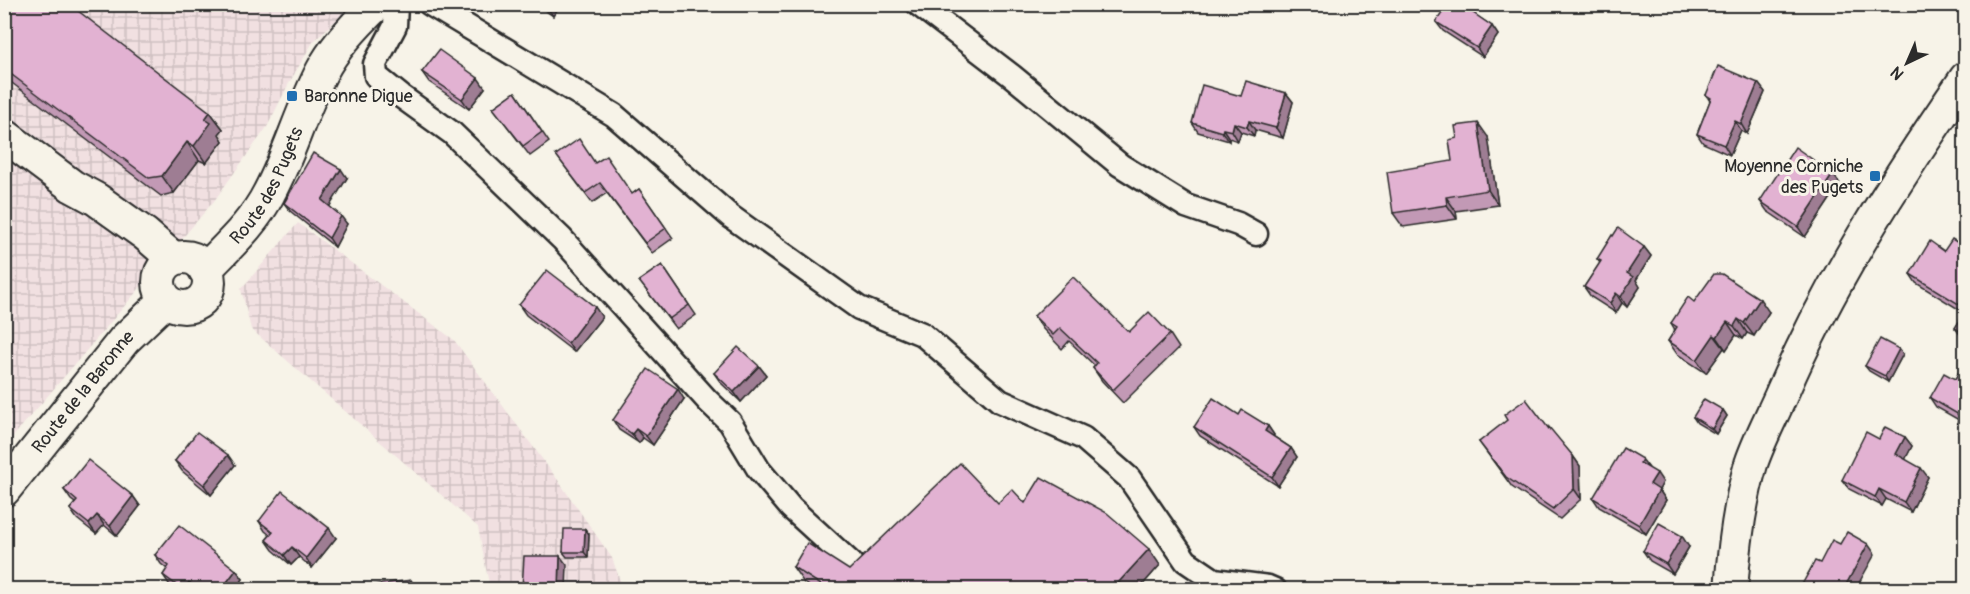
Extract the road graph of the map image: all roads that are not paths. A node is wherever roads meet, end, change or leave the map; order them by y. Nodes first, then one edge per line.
1 (377, 4) edge
2 (396, 4) edge
3 (430, 4) edge
4 (918, 4) edge
5 (1965, 78) edge
6 (4, 135) edge
7 (1256, 234) dead end
8 (205, 270) junction
9 (167, 279) junction
10 (4, 490) edge
11 (851, 563) dead end
12 (1275, 590) edge
13 (1731, 590) edge

1 - 8 main road, Route des Pugets
2 - 11 street
3 - 12 street
4 - 7 street
5 - 13 main road
6 - 9 main road
8 - 9 main road
8 - 9 main road
9 - 10 main road, Route de la Baronne

